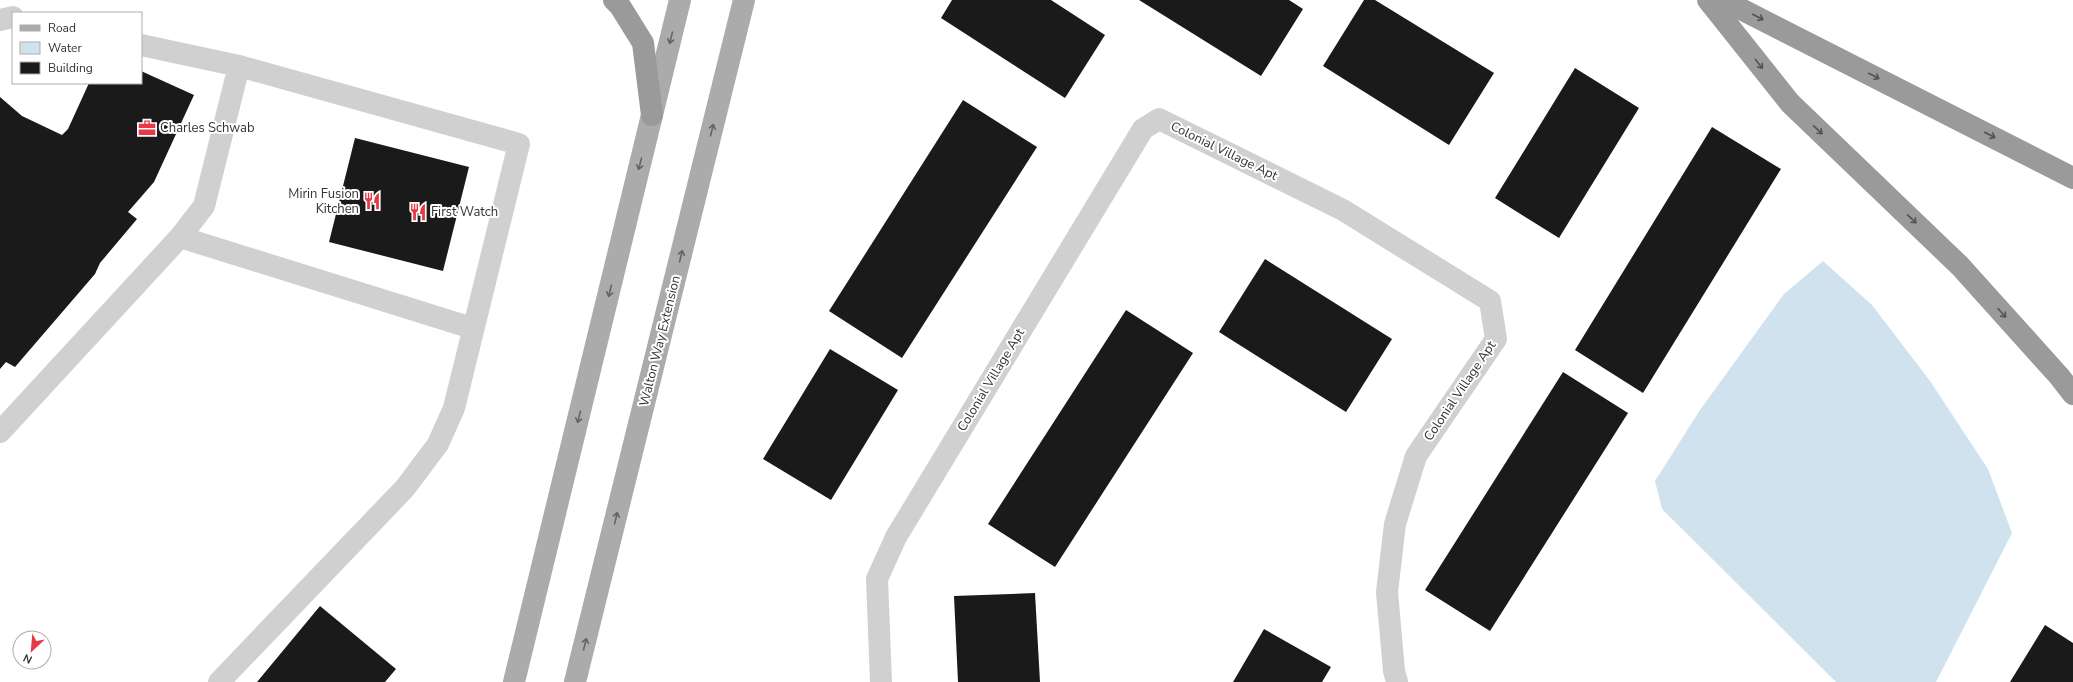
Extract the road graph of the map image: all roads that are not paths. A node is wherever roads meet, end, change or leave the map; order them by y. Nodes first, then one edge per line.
1 (614, 0) edge
2 (680, 0) edge
3 (744, 0) edge
4 (1708, 0) edge
5 (1723, 0) edge
6 (12, 18) edge
7 (0, 20) edge
8 (142, 45) edge
9 (239, 66) junction
10 (652, 115) junction
11 (2073, 178) edge
12 (180, 237) junction
13 (472, 328) junction
14 (2073, 394) edge
15 (0, 432) edge
16 (219, 682) edge
17 (514, 682) edge
18 (575, 682) edge
19 (880, 682) edge
20 (1397, 682) edge

1 - 10 highway
2 -> 10 main road
18 -> 3 main road, Walton Way Extension
4 -> 14 highway
5 -> 11 highway
6 - 7 lane
8 - 9 lane
9 - 12 lane
9 - 13 lane
10 -> 17 main road
12 - 13 lane
12 - 15 lane
13 - 16 lane
19 - 20 lane, Colonial Village Apt

